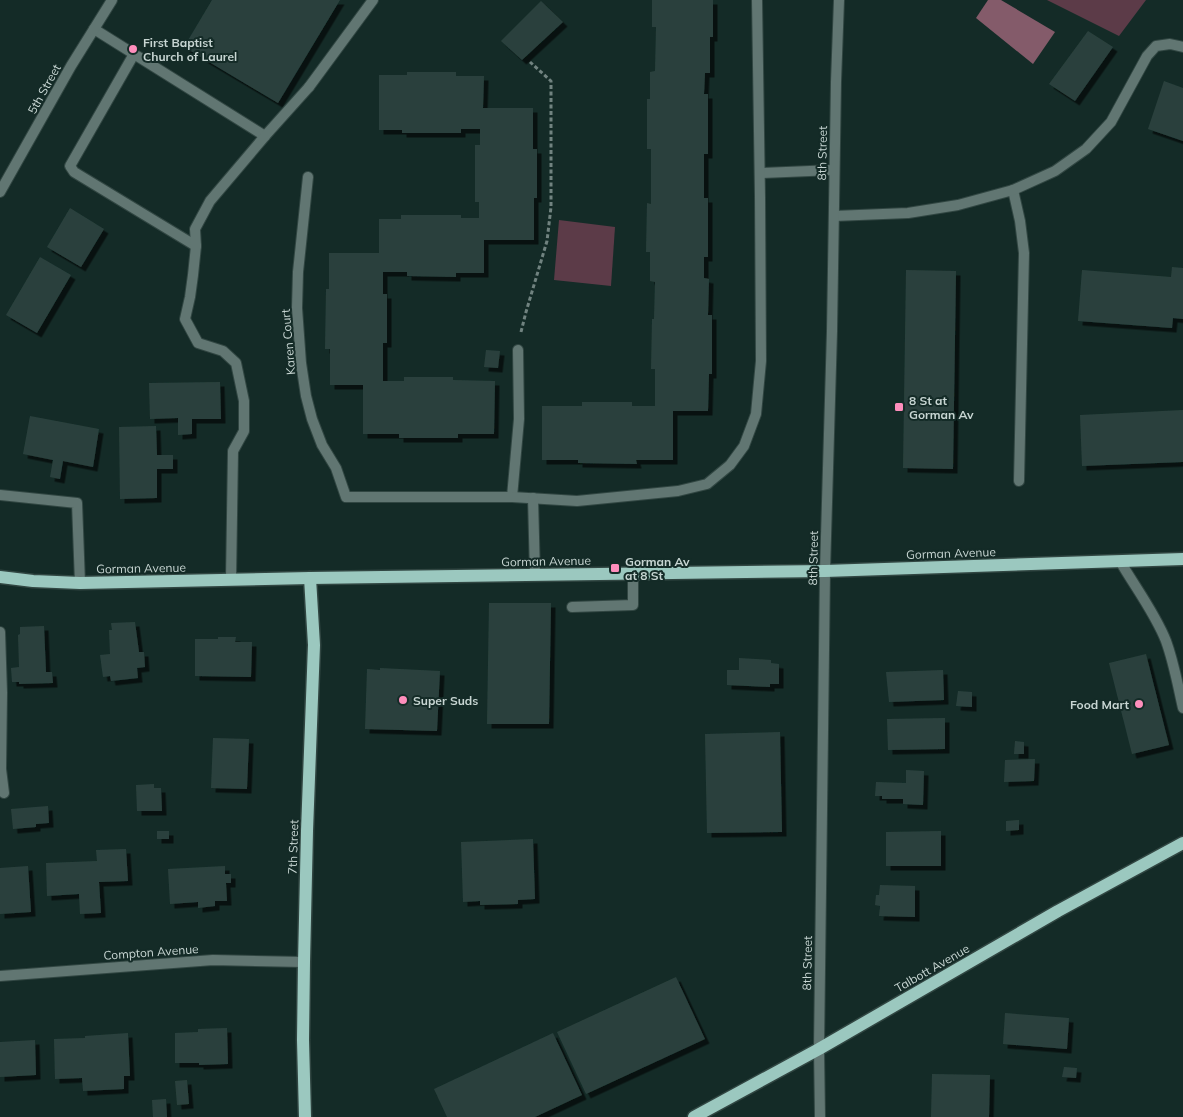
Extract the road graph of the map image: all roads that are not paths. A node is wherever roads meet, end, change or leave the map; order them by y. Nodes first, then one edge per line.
1 (112, 0) edge
2 (373, 0) edge
3 (756, 0) edge
4 (840, 0) edge
5 (94, 29) junction
6 (1183, 47) edge
7 (134, 54) junction
8 (265, 136) junction
9 (834, 170) junction
10 (760, 173) junction
11 (308, 177) dead end
12 (1013, 190) junction
13 (0, 192) edge
14 (834, 216) junction
15 (196, 246) junction
16 (518, 350) road end
17 (1018, 481) dead end
18 (0, 495) edge
19 (512, 497) junction
20 (532, 498) junction
21 (1183, 559) edge
22 (1120, 561) junction
23 (825, 571) junction
24 (633, 573) junction
25 (535, 574) junction
26 (0, 577) edge
27 (310, 578) junction
28 (231, 580) junction
29 (80, 583) junction
30 (572, 606) dead end
31 (0, 632) edge
32 (1183, 708) edge
33 (4, 793) dead end
34 (1183, 843) edge
35 (304, 962) junction
36 (0, 976) edge
37 (819, 1049) junction
38 (305, 1117) edge
39 (694, 1117) edge
40 (820, 1117) edge

1 - 5 street, 5th Street
2 - 8 street
3 - 10 street
4 - 9 street, 8th Street
5 - 7 street
5 - 13 street, 5th Street
6 - 12 street
7 - 8 street
7 - 15 street
8 - 15 street
9 - 10 street
9 - 14 street, 8th Street
10 - 20 street
11 - 19 street, Karen Court
12 - 14 street
12 - 17 street
14 - 23 street, 8th Street
15 - 28 street
16 - 19 street
18 - 29 street
19 - 20 street
20 - 25 street
21 - 22 main road, Gorman Avenue
22 - 23 main road, Gorman Avenue
22 - 32 street
23 - 24 main road, Gorman Avenue
23 - 37 street, 8th Street
24 - 25 main road, Gorman Avenue
24 - 30 street
25 - 27 main road, Gorman Avenue
26 - 29 main road, Gorman Avenue
27 - 28 main road, Gorman Avenue
27 - 35 main road, 7th Street
28 - 29 main road, Gorman Avenue
31 - 33 street
34 - 37 main road, Talbott Avenue
35 - 36 street, Compton Avenue
35 - 38 main road, 7th Street
37 - 39 main road, Talbott Avenue
37 - 40 street, 8th Street

